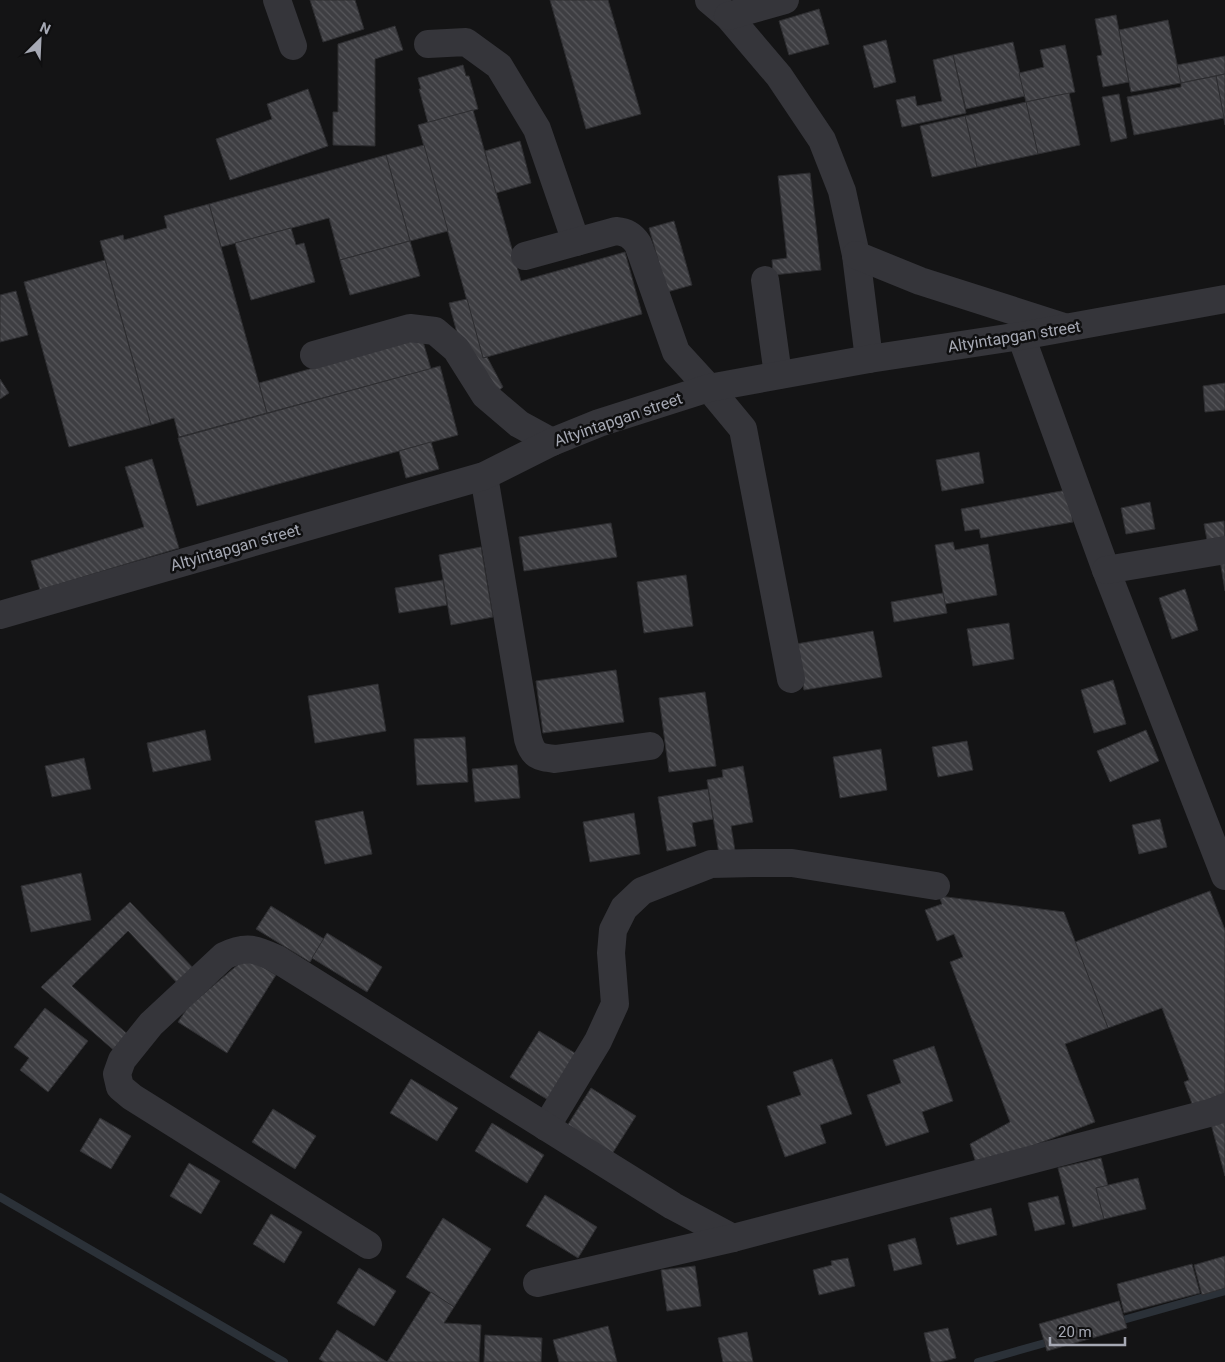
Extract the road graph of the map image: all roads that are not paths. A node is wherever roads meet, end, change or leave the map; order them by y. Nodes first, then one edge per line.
1 (277, 0) edge
2 (785, 0) edge
3 (719, 8) edge
4 (428, 44) dead end
5 (292, 46) dead end
6 (576, 242) junction
7 (856, 255) junction
8 (525, 256) dead end
9 (765, 280) dead end
10 (1225, 299) edge
11 (1068, 328) junction
12 (1021, 336) junction
13 (314, 355) dead end
14 (868, 358) junction
15 (778, 376) junction
16 (710, 388) junction
17 (552, 442) junction
18 (484, 476) junction
19 (1225, 550) edge
20 (1106, 570) junction
21 (0, 615) edge
22 (791, 679) dead end
23 (650, 746) dead end
24 (1218, 839) edge
25 (1225, 876) edge
26 (936, 886) dead end
27 (1225, 1107) edge
28 (546, 1126) junction
29 (733, 1238) junction
30 (368, 1245) dead end
31 (537, 1283) dead end

1 - 5 street
2 - 3 street
3 - 7 street
4 - 6 street
6 - 8 street
6 - 16 street
7 - 11 street
7 - 14 street
9 - 15 street
10 - 11 street, Altyintapgan street
11 - 12 street, Altyintapgan street
12 - 14 street, Altyintapgan street
12 - 20 street
13 - 17 street
14 - 15 street, Altyintapgan street
15 - 16 street, Altyintapgan street
16 - 17 street, Altyintapgan street
16 - 22 street
17 - 18 street, Altyintapgan street
18 - 21 street, Altyintapgan street
18 - 23 street
19 - 20 street
20 - 24 street
24 - 25 street
26 - 28 street
27 - 29 street
28 - 29 street
28 - 30 street
29 - 31 street

